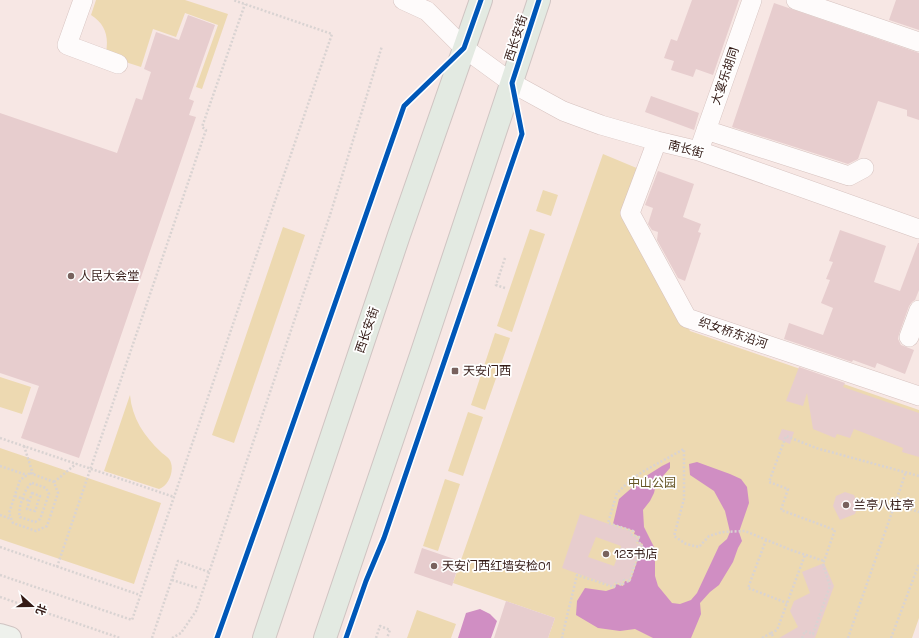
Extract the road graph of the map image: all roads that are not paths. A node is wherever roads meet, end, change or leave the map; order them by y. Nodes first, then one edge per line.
1 (83, 0) edge
2 (403, 0) edge
3 (481, 0) edge
4 (539, 0) edge
5 (752, 0) edge
6 (796, 0) edge
7 (919, 42) edge
8 (464, 48) junction
9 (118, 64) dead end
10 (512, 83) junction
11 (706, 130) junction
12 (657, 141) junction
13 (698, 152) junction
14 (864, 168) dead end
15 (919, 229) edge
16 (919, 310) edge
17 (909, 337) dead end
18 (919, 396) edge
19 (0, 635) edge
20 (10, 638) edge
21 (264, 638) edge
22 (325, 638) edge

1 - 9 street
2 - 8 street, 南长街
3 - 8 highway, 西长安街
4 - 10 highway, 西长安街
5 - 11 street, 大宴乐胡同
6 - 7 street
8 - 10 street, 南长街
8 - 21 highway, 西长安街
10 - 12 street, 南长街
10 - 22 highway, 西长安街
11 - 13 street, 大宴乐胡同
11 - 14 street
12 - 13 street, 南长街
12 - 18 street, 织女桥东沿河
13 - 15 street, 南长街
16 - 17 street
19 - 20 main road

